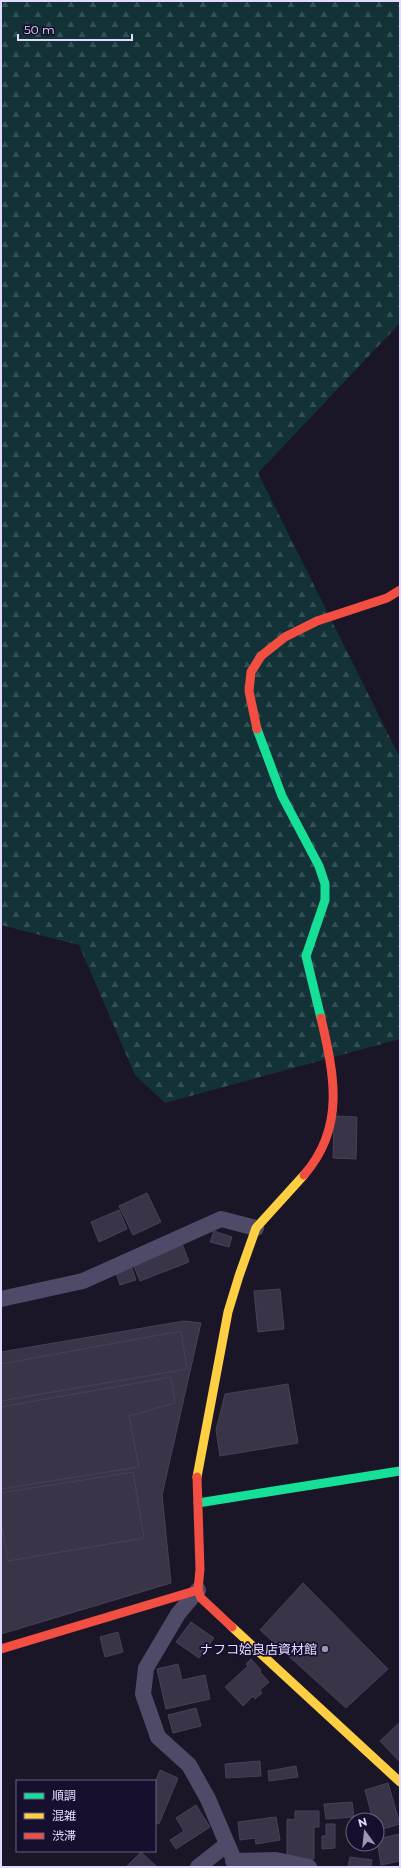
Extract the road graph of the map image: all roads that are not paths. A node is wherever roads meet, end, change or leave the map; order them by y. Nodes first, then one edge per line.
1 (400, 590) edge
2 (256, 1228) junction
3 (1, 1299) edge
4 (400, 1471) edge
5 (198, 1503) junction
6 (198, 1590) junction
7 (1, 1649) edge
8 (400, 1782) edge
9 (226, 1845) junction
10 (235, 1864) edge
11 (198, 1867) edge
12 (309, 1867) edge

1 - 2 street
2 - 3 street
2 - 5 street
4 - 5 street
5 - 6 street
6 - 7 street
6 - 8 street
6 - 9 street
9 - 10 street
9 - 11 street
10 - 12 street

